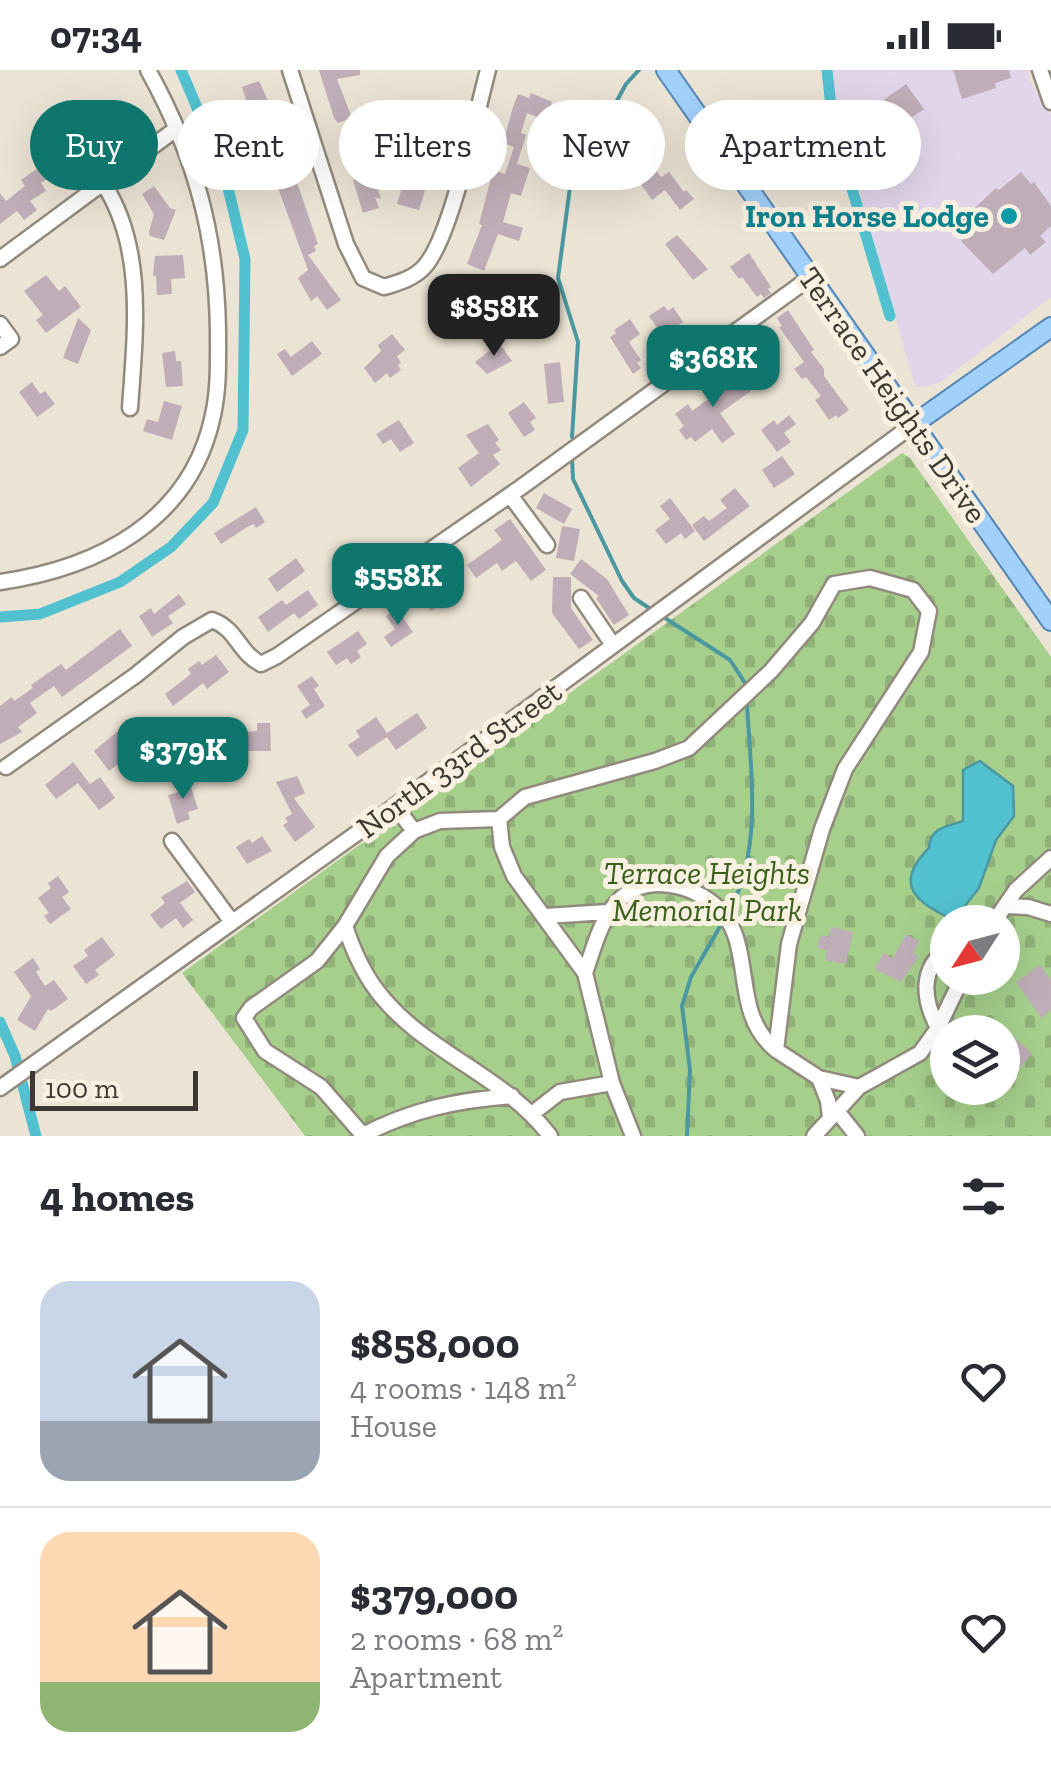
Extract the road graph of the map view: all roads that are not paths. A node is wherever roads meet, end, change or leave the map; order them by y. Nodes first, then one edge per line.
1 (148, 70) edge
2 (290, 70) edge
3 (488, 70) edge
4 (666, 70) edge
5 (1040, 70) edge
6 (1051, 102) edge
7 (176, 130) junction
8 (158, 143) edge
9 (94, 190) edge
10 (108, 190) edge
11 (0, 259) edge
12 (812, 277) junction
13 (0, 324) edge
14 (1051, 327) edge
15 (0, 347) edge
16 (130, 408) dead end
17 (914, 424) junction
18 (510, 494) junction
19 (547, 545) dead end
20 (0, 582) edge
21 (581, 598) dead end
22 (1051, 621) edge
23 (613, 645) junction
24 (6, 766) dead end
25 (396, 806) junction
26 (499, 819) junction
27 (414, 831) junction
28 (172, 842) dead end
29 (1051, 858) edge
30 (1007, 905) edge
31 (1020, 907) edge
32 (607, 912) junction
33 (1051, 914) edge
34 (546, 916) junction
35 (232, 922) junction
36 (345, 926) junction
37 (930, 965) edge
38 (585, 973) junction
39 (931, 1015) edge
40 (930, 1039) edge
41 (776, 1050) junction
42 (819, 1078) junction
43 (612, 1083) junction
44 (860, 1086) junction
45 (0, 1088) edge
46 (512, 1096) junction
47 (533, 1113) junction
48 (834, 1114) junction
49 (550, 1136) edge
50 (633, 1136) edge
51 (814, 1136) edge
52 (857, 1136) edge

1 - 7 street
2 - 3 street
4 - 12 main road, Terrace Heights Drive
5 - 6 street
7 - 8 street
7 - 20 street
9 - 11 street
10 - 16 street
12 - 17 main road, Terrace Heights Drive
12 - 18 street
13 - 15 street
14 - 17 main road
17 - 22 main road, Terrace Heights Drive
17 - 23 street, North 33rd Street
18 - 19 street
18 - 24 street
21 - 23 street
23 - 25 street, North 33rd Street
25 - 27 street
25 - 35 street, North 33rd Street
26 - 27 street
26 - 34 street
26 - 41 street
27 - 36 street
28 - 35 street
29 - 30 street
31 - 33 street
32 - 34 street
32 - 38 street
32 - 41 street
34 - 38 street
35 - 45 street, North 33rd Street
36 - 46 street
36 - 46 street
37 - 39 street
38 - 43 street
40 - 44 street
41 - 42 street
42 - 44 street
42 - 48 street
43 - 47 street
43 - 50 street
44 - 48 street
46 - 47 street
47 - 49 street
48 - 51 street
48 - 52 street

